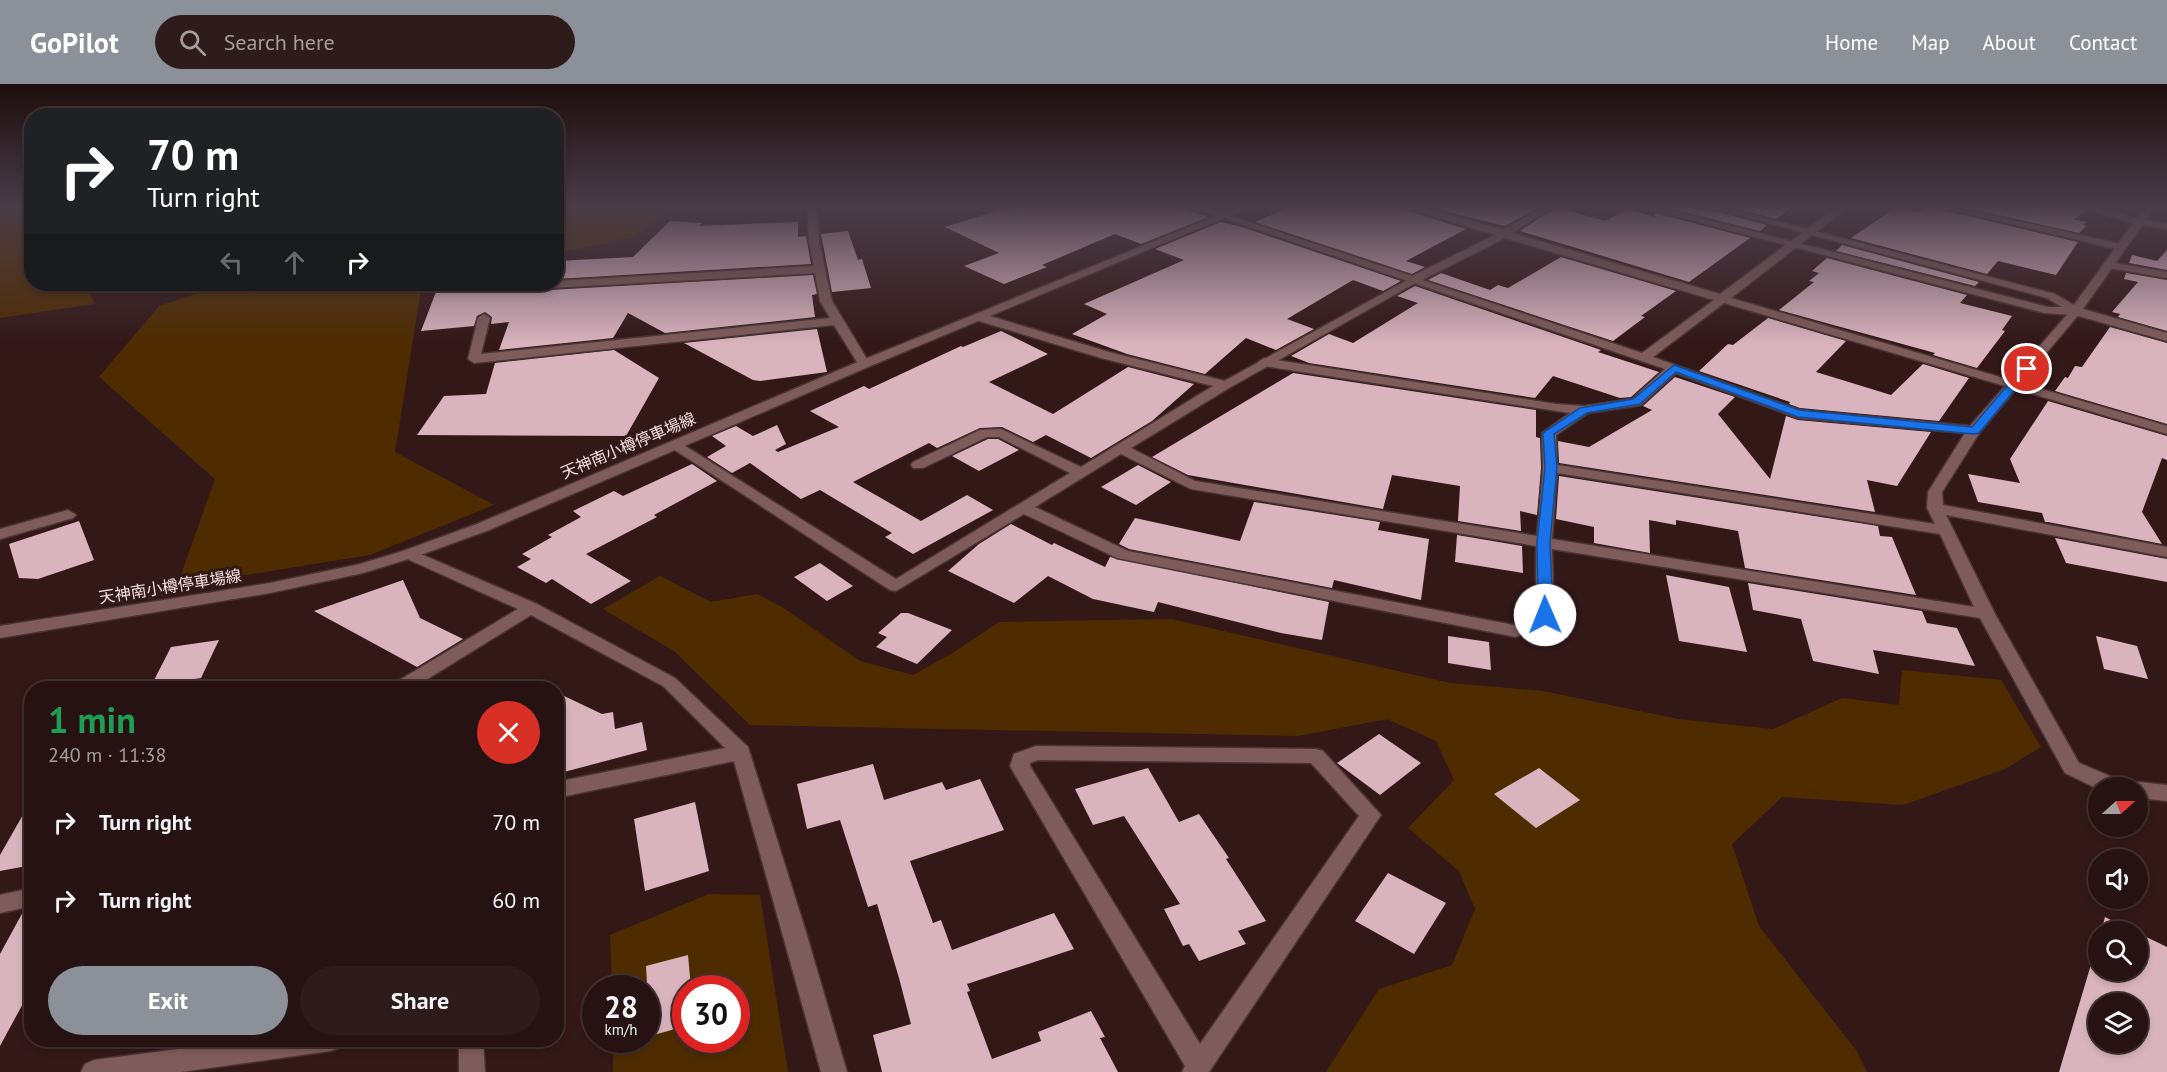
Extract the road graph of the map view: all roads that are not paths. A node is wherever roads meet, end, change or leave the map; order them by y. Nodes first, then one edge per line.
1 (816, 253) edge
2 (1134, 253) edge
3 (1333, 253) edge
4 (1466, 253) edge
5 (1568, 253) edge
6 (1781, 253) edge
7 (1823, 253) edge
8 (1892, 253) edge
9 (2116, 253) edge
10 (2108, 265) junction
11 (819, 269) junction
12 (2167, 275) edge
13 (1413, 280) junction
14 (564, 284) edge
15 (1722, 298) junction
16 (2076, 311) junction
17 (980, 317) junction
18 (484, 318) dead end
19 (838, 321) junction
20 (2167, 337) edge
21 (1644, 358) junction
22 (1264, 362) junction
23 (864, 364) junction
24 (1674, 368) junction
25 (1224, 385) junction
26 (2014, 385) junction
27 (1584, 410) junction
28 (1974, 430) junction
29 (2167, 430) edge
30 (674, 445) junction
31 (1119, 448) junction
32 (918, 465) dead end
33 (1551, 468) junction
34 (1080, 472) junction
35 (1022, 507) junction
36 (1935, 508) junction
37 (68, 515) dead end
38 (1945, 530) junction
39 (0, 534) edge
40 (1544, 542) junction
41 (2167, 552) edge
42 (410, 554) junction
43 (531, 608) junction
44 (1986, 614) junction
45 (0, 632) edge
46 (411, 681) edge
47 (741, 752) junction
48 (2092, 777) edge
49 (564, 788) edge
50 (2148, 791) edge
51 (2167, 794) edge
52 (24, 899) edge
53 (0, 904) edge
54 (278, 1047) edge
55 (471, 1047) edge
56 (1197, 1069) edge
57 (94, 1072) edge
58 (472, 1072) edge
59 (834, 1072) edge

1 - 11 street
2 - 17 street, 天神南小樽停車場線
3 - 13 street
4 - 13 street
5 - 15 street
6 - 15 street
7 - 16 street
8 - 16 street
9 - 10 street
10 - 12 street
10 - 16 street
11 - 14 street
11 - 19 street
13 - 21 street
13 - 22 street
15 - 21 street
15 - 26 street
16 - 20 street
16 - 26 street
17 - 23 street, 天神南小樽停車場線
17 - 25 street
18 - 19 street
19 - 23 street
21 - 24 street
22 - 25 street
22 - 27 street
23 - 30 street, 天神南小樽停車場線
24 - 27 street
24 - 28 street
25 - 31 street
26 - 28 street
26 - 29 street
27 - 33 street
28 - 36 street
30 - 35 street
30 - 42 street, 天神南小樽停車場線
31 - 34 street
31 - 40 street
32 - 34 street
33 - 38 street
33 - 40 street
34 - 35 street
35 - 40 street
36 - 38 street
36 - 41 street
37 - 39 street
38 - 44 street
40 - 44 street
42 - 43 street
42 - 45 street, 天神南小樽停車場線
43 - 46 street
43 - 47 street
44 - 48 street
47 - 49 street
47 - 59 street
50 - 51 street
52 - 53 street
54 - 57 street
55 - 58 street
56 - 56 street

